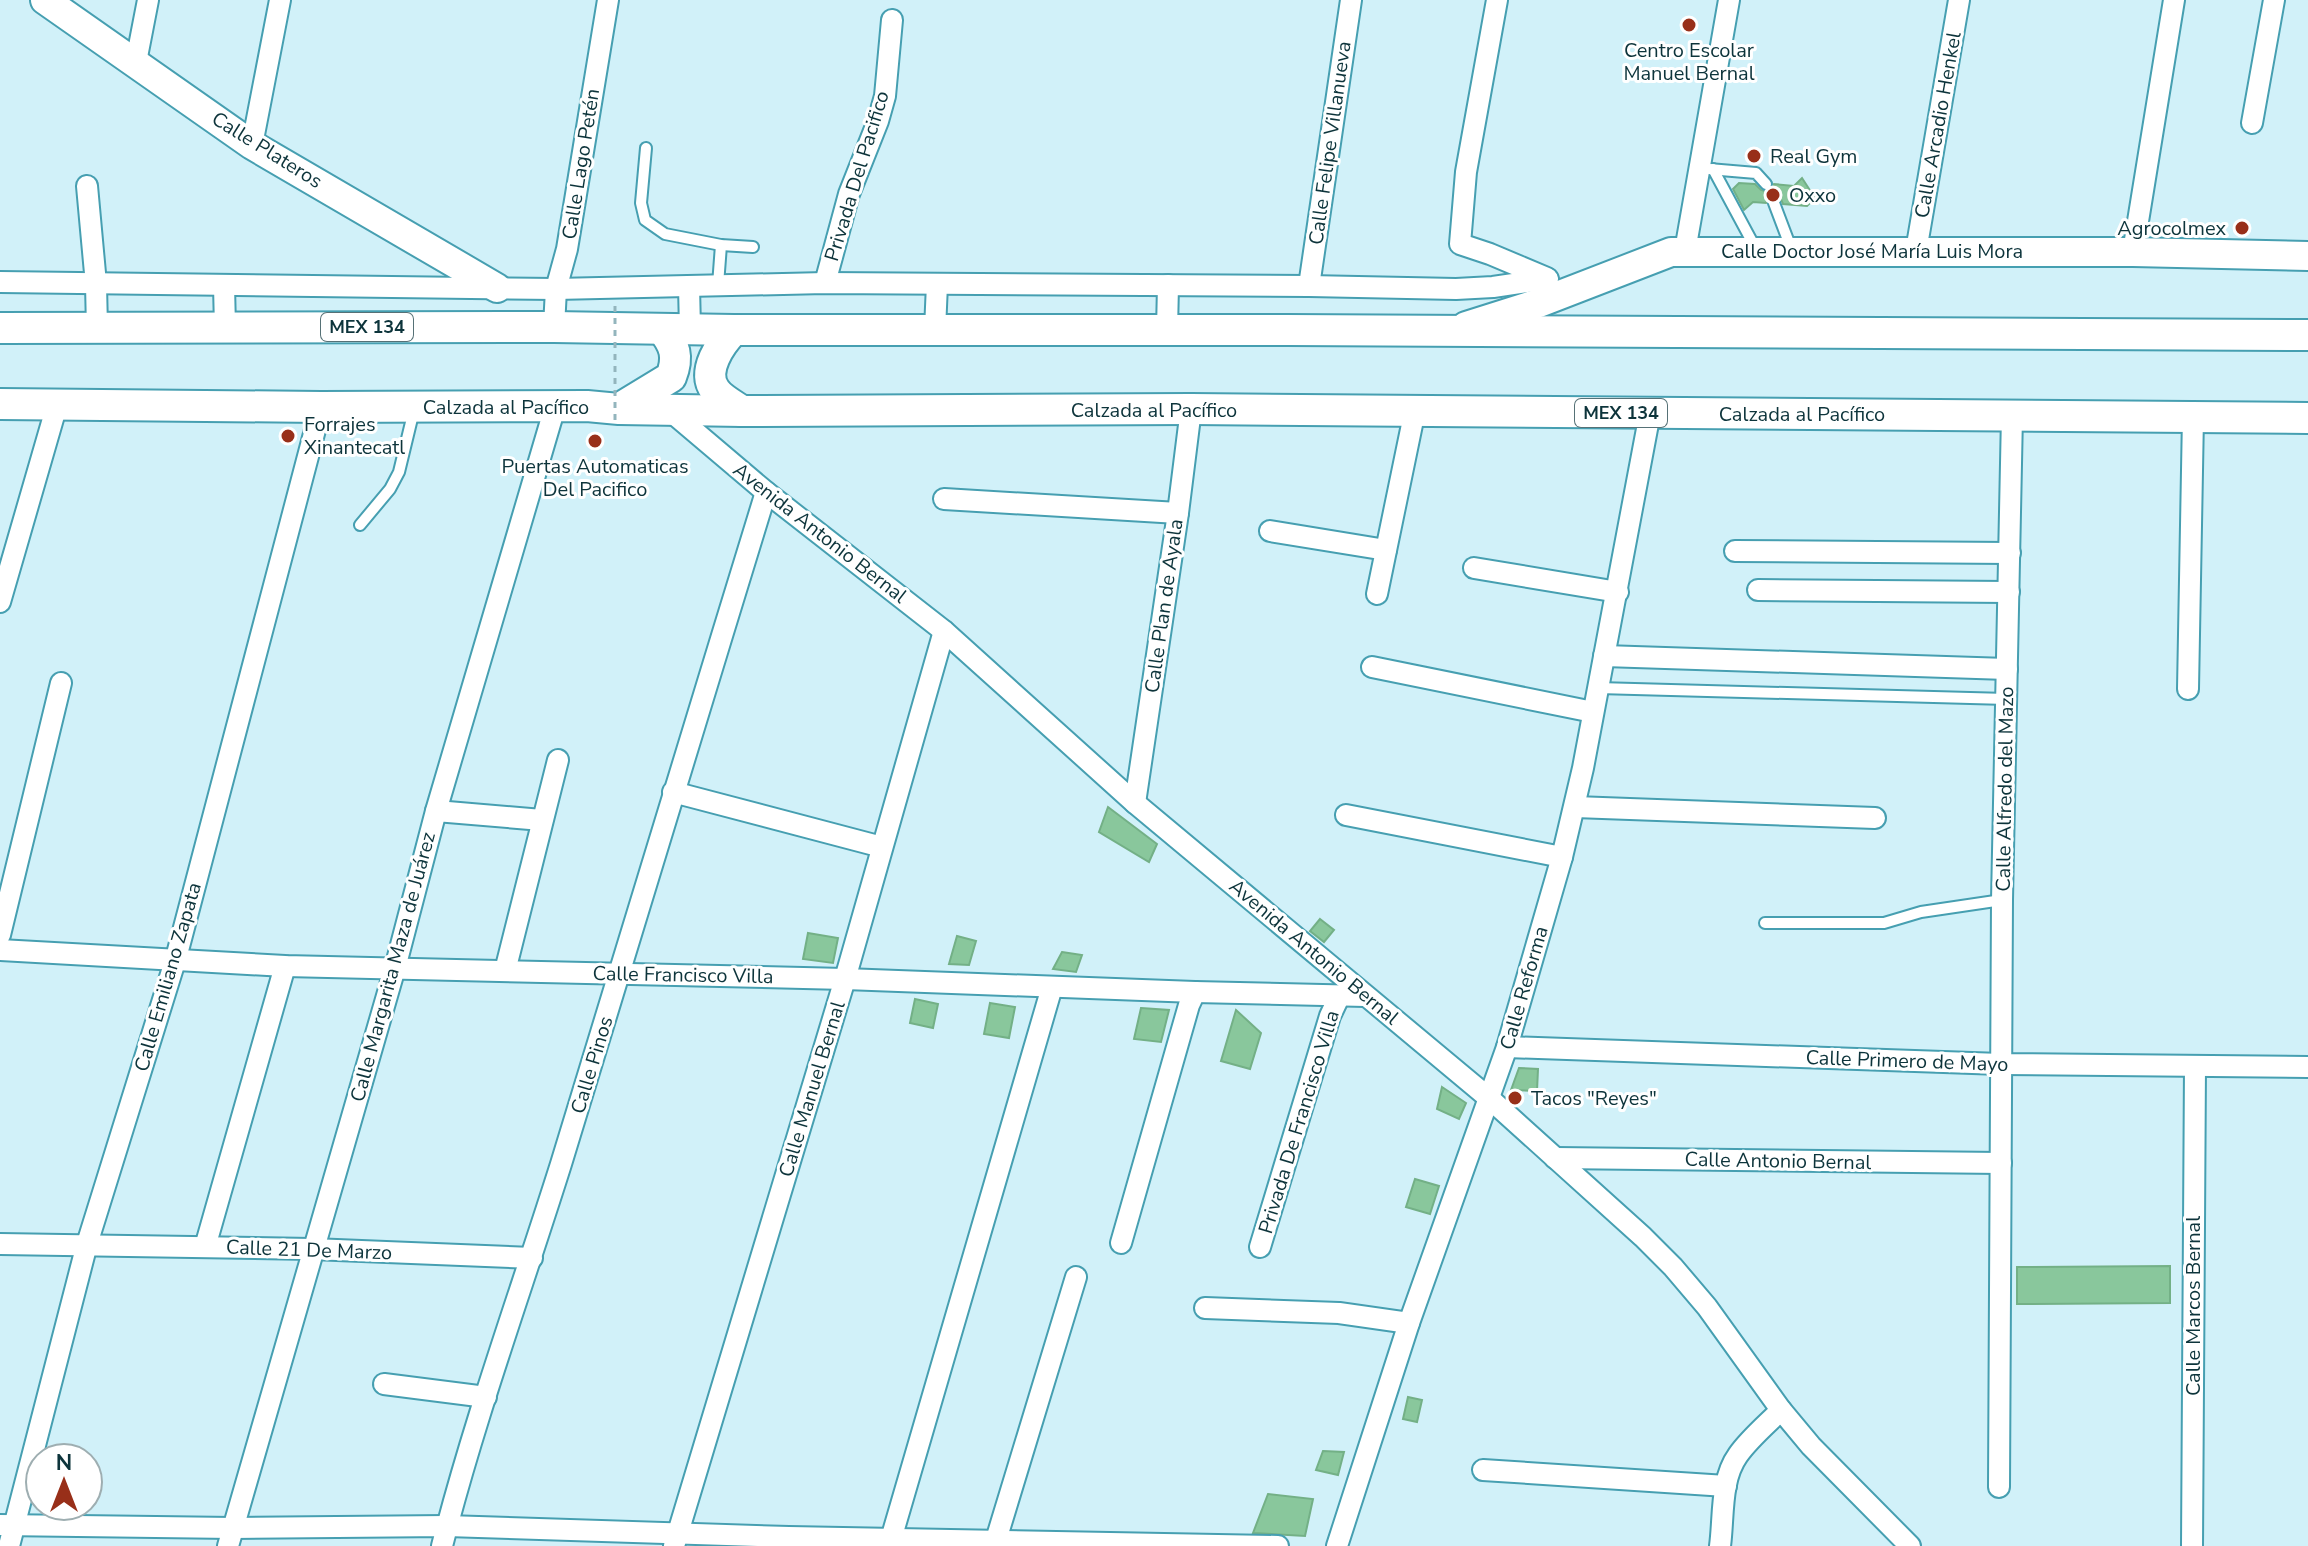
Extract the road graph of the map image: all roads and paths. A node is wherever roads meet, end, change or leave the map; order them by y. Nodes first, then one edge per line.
1 (45, 0) edge
2 (148, 0) edge
3 (280, 0) edge
4 (608, 0) edge
5 (1351, 0) edge
6 (1497, 0) edge
7 (1729, 0) edge
8 (1959, 0) edge
9 (2174, 0) edge
10 (2274, 0) edge
11 (892, 20) dead end
12 (136, 62) junction
13 (2252, 123) dead end
14 (252, 145) junction
15 (646, 148) dead end
16 (1707, 168) junction
17 (1766, 184) dead end
18 (87, 186) dead end
19 (1774, 203) dead end
20 (721, 245) junction
21 (753, 247) dead end
22 (1792, 250) junction
23 (1685, 251) junction
24 (1757, 251) junction
25 (1916, 251) junction
26 (2133, 252) junction
27 (2308, 256) edge
28 (1548, 279) junction
29 (0, 282) edge
30 (825, 283) junction
31 (96, 284) junction
32 (937, 284) junction
33 (224, 285) junction
34 (718, 285) junction
35 (1168, 285) junction
36 (689, 286) junction
37 (1309, 286) junction
38 (497, 288) junction
39 (556, 289) junction
40 (1574, 290) junction
41 (615, 306) dead end
42 (554, 327) junction
43 (0, 328) edge
44 (225, 328) junction
45 (97, 329) junction
46 (676, 329) junction
47 (734, 330) junction
48 (935, 330) junction
49 (1167, 330) junction
50 (1449, 330) junction
51 (2308, 335) edge
52 (0, 404) edge
53 (57, 405) junction
54 (321, 407) junction
55 (415, 407) junction
56 (555, 407) junction
57 (668, 409) junction
58 (1191, 409) junction
59 (1415, 410) junction
60 (742, 411) junction
61 (1650, 413) junction
62 (2012, 415) junction
63 (2193, 416) junction
64 (617, 417) junction
65 (2308, 418) edge
66 (766, 492) junction
67 (944, 499) dead end
68 (1178, 513) junction
69 (360, 525) dead end
70 (1270, 531) dead end
71 (1386, 550) junction
72 (1735, 551) dead end
73 (2010, 553) junction
74 (1474, 568) dead end
75 (1758, 590) dead end
76 (1618, 592) junction
77 (2009, 592) junction
78 (1377, 594) dead end
79 (0, 602) edge
80 (944, 631) junction
81 (1604, 656) junction
82 (1372, 667) dead end
83 (2007, 669) junction
84 (61, 683) dead end
85 (1598, 688) junction
86 (2188, 689) dead end
87 (2007, 699) junction
88 (1593, 712) junction
89 (558, 760) dead end
90 (673, 792) junction
91 (1135, 803) junction
92 (1575, 807) junction
93 (436, 811) junction
94 (1346, 815) dead end
95 (1875, 818) dead end
96 (542, 820) junction
97 (882, 847) junction
98 (1562, 857) junction
99 (2002, 900) junction
100 (1765, 923) dead end
101 (0, 935) edge
102 (0, 950) edge
103 (176, 958) junction
104 (285, 966) junction
105 (395, 968) junction
106 (505, 971) junction
107 (620, 974) junction
108 (845, 979) junction
109 (1052, 987) junction
110 (1195, 992) junction
111 (1365, 996) junction
112 (1339, 997) junction
113 (1507, 1047) junction
114 (2001, 1064) junction
115 (2195, 1066) junction
116 (2308, 1067) edge
117 (1490, 1099) junction
118 (1555, 1158) junction
119 (2001, 1163) junction
120 (1121, 1243) dead end
121 (0, 1244) edge
122 (87, 1244) junction
123 (205, 1247) junction
124 (1260, 1247) dead end
125 (312, 1249) junction
126 (532, 1258) junction
127 (1076, 1277) dead end
128 (1205, 1308) dead end
129 (1409, 1323) junction
130 (384, 1384) dead end
131 (486, 1397) junction
132 (1781, 1410) junction
133 (1483, 1470) dead end
134 (1726, 1486) junction
135 (1999, 1487) dead end
136 (7, 1525) edge
137 (445, 1536) edge
138 (230, 1537) edge
139 (676, 1539) edge
140 (996, 1540) junction
141 (788, 1541) edge
142 (890, 1542) edge
143 (1896, 1542) edge
144 (9, 1546) edge
145 (1278, 1546) edge
146 (1337, 1546) edge
147 (1720, 1546) edge
148 (2192, 1546) edge

1 - 12 street, Calle Plateros
2 - 12 street
3 - 14 street
4 - 39 street, Calle Lago Petén
5 - 37 street, Calle Felipe Villanueva
6 - 28 street
7 - 16 street
8 - 25 street, Calle Arcadio Henkel
9 - 26 street
10 - 13 street
11 - 30 street, Privada Del Pacifico
12 - 14 street, Calle Plateros
14 - 38 street, Calle Plateros
15 - 20 lane
16 - 17 lane
16 - 23 street
16 - 24 lane
18 - 31 street
19 - 22 lane
20 - 21 lane
20 - 34 lane
22 - 24 street, Calle Doctor José María Luis Mora
22 - 25 street, Calle Doctor José María Luis Mora
23 - 24 street, Calle Doctor José María Luis Mora
23 - 40 street, Calle Doctor José María Luis Mora
25 - 26 street, Calle Doctor José María Luis Mora
26 - 27 street, Calle Doctor José María Luis Mora
28 - 37 street
28 - 40 street
29 - 31 street
30 - 32 street
30 - 34 street
31 - 33 street
31 - 45 street
32 - 35 street
32 - 48 street
33 - 38 street
33 - 44 street
34 - 36 street
35 - 37 street
35 - 49 street
36 - 39 street
36 - 46 street
38 - 39 street
39 - 42 street, Calle Lago Petén
40 - 50 street, Calle Doctor José María Luis Mora
41 - 64 path, bridge
42 - 44 main road, MEX 134
42 - 46 main road, MEX 134
43 - 45 main road, MEX 134
44 - 45 main road, MEX 134
46 - 47 main road, MEX 134
46 - 64 main road
47 - 48 main road, MEX 134
47 - 60 main road
48 - 49 main road, MEX 134
49 - 50 main road, MEX 134
50 - 51 main road, MEX 134
52 - 53 main road, Calzada al Pacífico / MEX 134
53 - 54 main road, Calzada al Pacífico / MEX 134
53 - 79 street
54 - 55 main road, Calzada al Pacífico / MEX 134
54 - 103 street, Calle Emiliano Zapata
55 - 56 main road, Calzada al Pacífico / MEX 134
55 - 69 lane
56 - 64 main road, Calzada al Pacífico / MEX 134
56 - 93 street, Calle Margarita Maza de Juárez
57 - 60 main road, Calzada al Pacífico / MEX 134
57 - 64 main road, Calzada al Pacífico / MEX 134
57 - 66 street, Avenida Antonio Bernal
58 - 59 main road, Calzada al Pacífico / MEX 134
58 - 60 main road, Calzada al Pacífico / MEX 134
58 - 68 street, Calle Plan de Ayala
59 - 61 main road, Calzada al Pacífico / MEX 134
59 - 71 street
61 - 62 main road, Calzada al Pacífico / MEX 134
61 - 76 street, Calle Reforma
62 - 63 main road, Calzada al Pacífico / MEX 134
62 - 73 street, Calle Alfredo del Mazo
63 - 65 main road, Calzada al Pacífico / MEX 134
63 - 86 street
66 - 80 street, Avenida Antonio Bernal
66 - 90 street, Calle Pinos
67 - 68 street
68 - 91 street, Calle Plan de Ayala
70 - 71 street
71 - 78 street
72 - 73 street
73 - 77 street, Calle Alfredo del Mazo
74 - 76 street
75 - 77 street
76 - 81 street, Calle Reforma
77 - 83 street, Calle Alfredo del Mazo
80 - 91 street, Avenida Antonio Bernal
80 - 97 street, Calle Manuel Bernal
81 - 83 street
81 - 85 street, Calle Reforma
82 - 88 street
83 - 87 street, Calle Alfredo del Mazo
84 - 101 street
85 - 87 lane
85 - 88 street, Calle Reforma
87 - 99 street, Calle Alfredo del Mazo
88 - 92 street, Calle Reforma
89 - 96 street
90 - 97 street
90 - 107 street, Calle Pinos
91 - 111 street, Avenida Antonio Bernal
92 - 95 street
92 - 98 street, Calle Reforma
93 - 96 street
93 - 105 street, Calle Margarita Maza de Juárez
94 - 98 street
96 - 106 street
97 - 108 street, Calle Manuel Bernal
98 - 113 street, Calle Reforma
99 - 100 lane
99 - 114 street, Calle Alfredo del Mazo
102 - 103 street, Calle Francisco Villa
103 - 104 street, Calle Francisco Villa
103 - 122 street, Calle Emiliano Zapata
104 - 105 street, Calle Francisco Villa
104 - 123 street
105 - 106 street, Calle Francisco Villa
105 - 125 street, Calle Margarita Maza de Juárez
106 - 107 street, Calle Francisco Villa
107 - 108 street, Calle Francisco Villa
107 - 126 street, Calle Pinos
108 - 109 street, Calle Francisco Villa
108 - 139 street, Calle Manuel Bernal
109 - 110 street, Calle Francisco Villa
109 - 142 street
110 - 112 street, Calle Francisco Villa
110 - 120 street
111 - 112 street, Calle Francisco Villa
111 - 117 street, Avenida Antonio Bernal
112 - 124 street, Privada De Francisco Villa
113 - 114 street, Calle Primero de Mayo
113 - 117 street, Calle Reforma
114 - 115 street, Calle Primero de Mayo
114 - 119 street, Calle Alfredo del Mazo
115 - 116 street, Calle Primero de Mayo
115 - 148 street, Calle Marcos Bernal
117 - 118 street, Avenida Antonio Bernal
117 - 129 street, Calle Reforma
118 - 119 street, Calle Antonio Bernal
118 - 132 street, Avenida Antonio Bernal
119 - 135 street, Calle Alfredo del Mazo
121 - 122 street, Calle 21 De Marzo
122 - 123 street, Calle 21 De Marzo
122 - 136 street, Calle Emiliano Zapata
123 - 125 street, Calle 21 De Marzo
125 - 126 street, Calle 21 De Marzo
125 - 138 street, Calle Margarita Maza de Juárez
126 - 131 street, Calle Pinos
127 - 140 street
128 - 129 street
129 - 146 street, Calle Reforma
130 - 131 street
131 - 137 street, Calle Pinos
132 - 134 street
132 - 143 street, Avenida Antonio Bernal
133 - 134 street
134 - 147 street
136 - 138 street
136 - 144 street, Calle Emiliano Zapata
137 - 138 street
137 - 139 street
139 - 141 street
140 - 142 street
140 - 145 street
141 - 142 street

